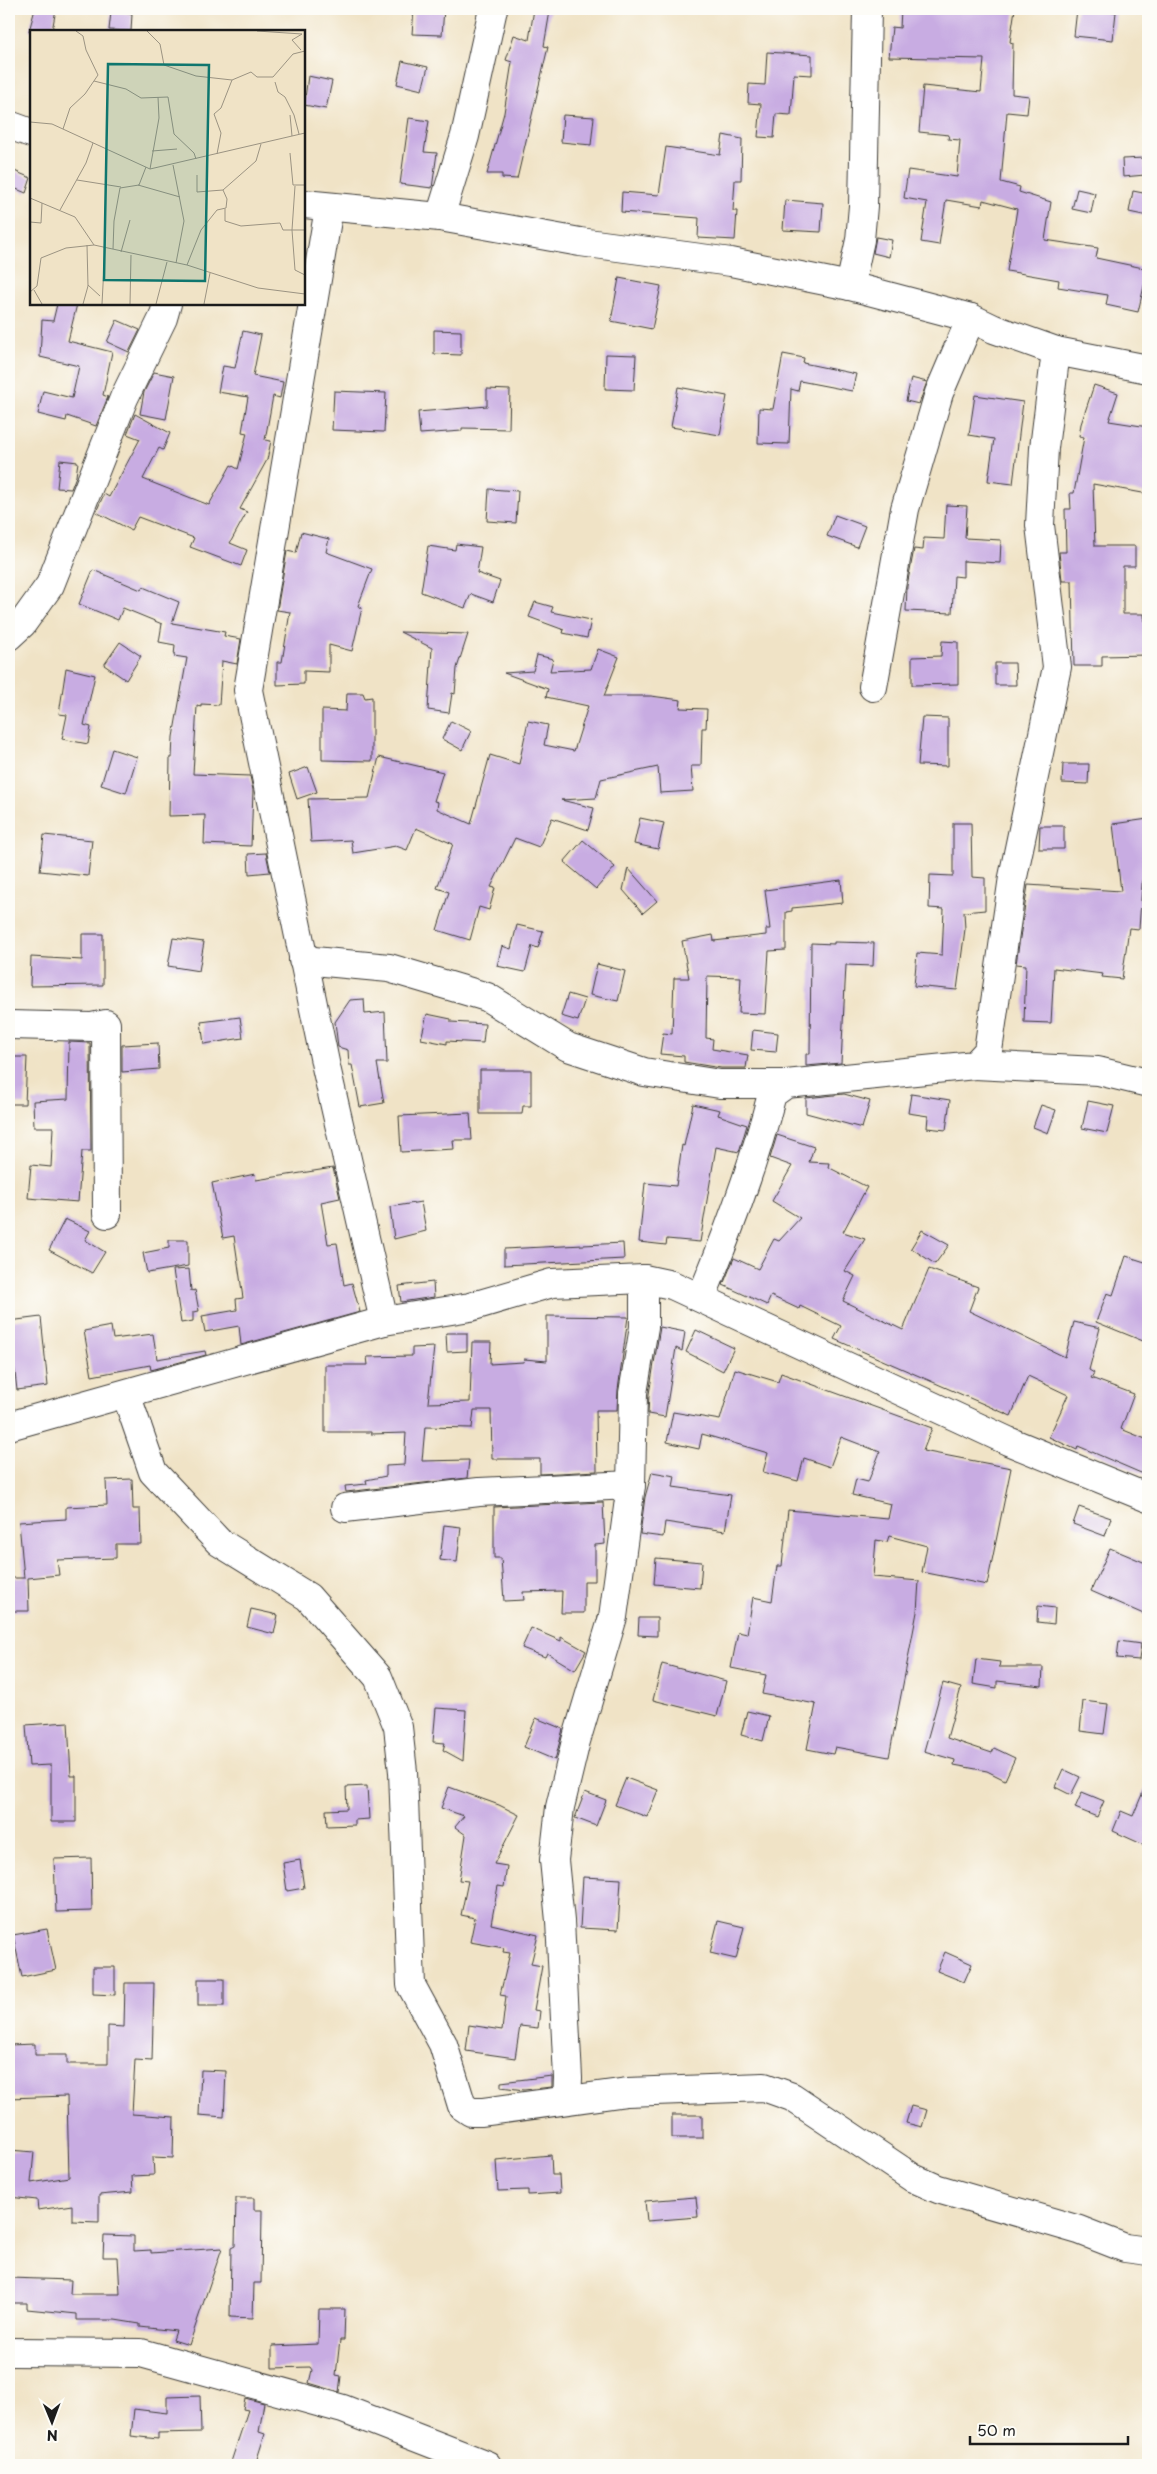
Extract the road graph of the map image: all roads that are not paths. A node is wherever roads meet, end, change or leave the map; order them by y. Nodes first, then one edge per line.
1 (493, 9) edge
2 (868, 9) edge
3 (9, 125) edge
4 (30, 133) edge
5 (316, 206) edge
6 (440, 217) junction
7 (305, 284) edge
8 (850, 286) junction
9 (168, 305) edge
10 (302, 305) edge
11 (971, 318) junction
12 (1056, 351) junction
13 (1148, 369) edge
14 (9, 636) edge
15 (873, 687) dead end
16 (303, 960) junction
17 (9, 1025) edge
18 (975, 1065) junction
19 (1148, 1083) edge
20 (786, 1084) junction
21 (108, 1214) dead end
22 (644, 1278) junction
23 (701, 1298) junction
24 (384, 1322) junction
25 (126, 1394) junction
26 (9, 1426) edge
27 (631, 1485) junction
28 (1148, 1498) edge
29 (345, 1508) dead end
30 (567, 2100) junction
31 (1148, 2251) edge
32 (9, 2352) edge
33 (487, 2465) edge

1 - 6 street
2 - 8 street
3 - 4 street
5 - 6 street
5 - 7 street
6 - 8 street
8 - 11 street
9 - 14 street
10 - 16 street
11 - 12 street
11 - 15 street
12 - 13 street
12 - 18 street
16 - 20 street
16 - 24 street
17 - 21 street
18 - 19 street
18 - 20 street
20 - 23 street
22 - 23 street
22 - 24 street
22 - 27 street
23 - 28 street
24 - 25 street
25 - 26 street
25 - 30 street
27 - 29 street
27 - 30 street
30 - 31 street
32 - 33 street

